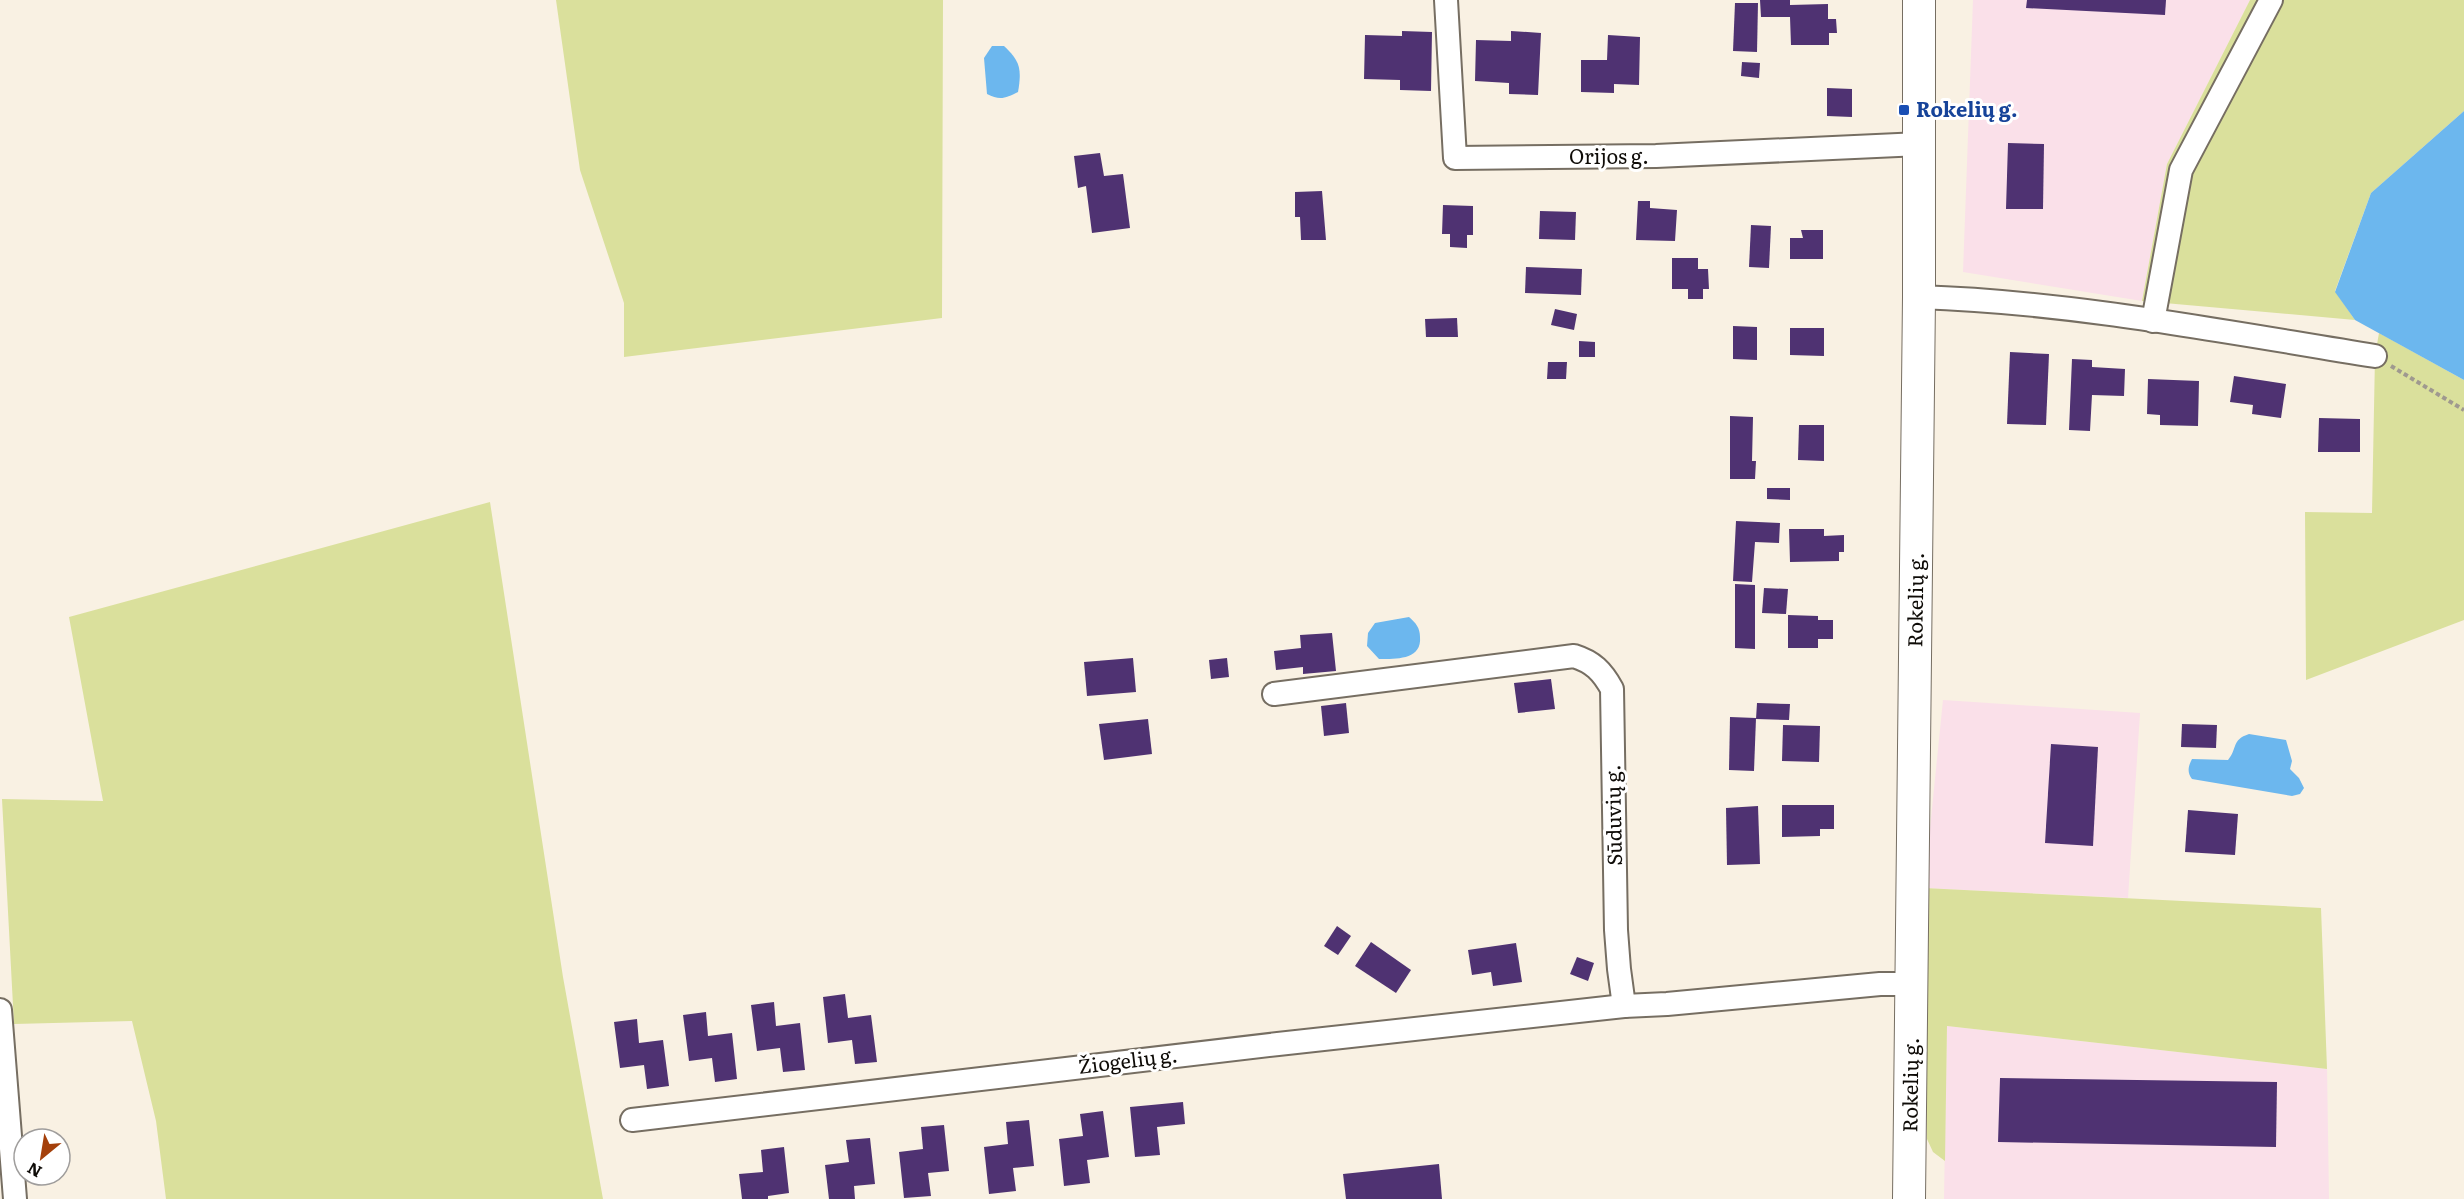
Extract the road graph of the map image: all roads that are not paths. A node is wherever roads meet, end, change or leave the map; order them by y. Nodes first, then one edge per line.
1 (1446, 0) edge
2 (1919, 0) edge
3 (2271, 0) edge
4 (1920, 144) junction
5 (1919, 297) junction
6 (2153, 321) junction
7 (2375, 356) road end
8 (1274, 694) dead end
9 (1912, 984) junction
10 (1624, 1006) junction
11 (0, 1010) edge
12 (632, 1120) dead end
13 (15, 1199) edge
14 (1909, 1199) edge

1 - 4 street, Orijos g.
2 - 4 main road, Rokelių g.
3 - 6 street
4 - 5 main road, Rokelių g.
5 - 6 street
5 - 9 main road, Rokelių g.
6 - 7 street
8 - 10 street, Sūduvių g.
9 - 10 street
9 - 14 main road, Rokelių g.
10 - 12 street, Žiogelių g.
11 - 13 street

